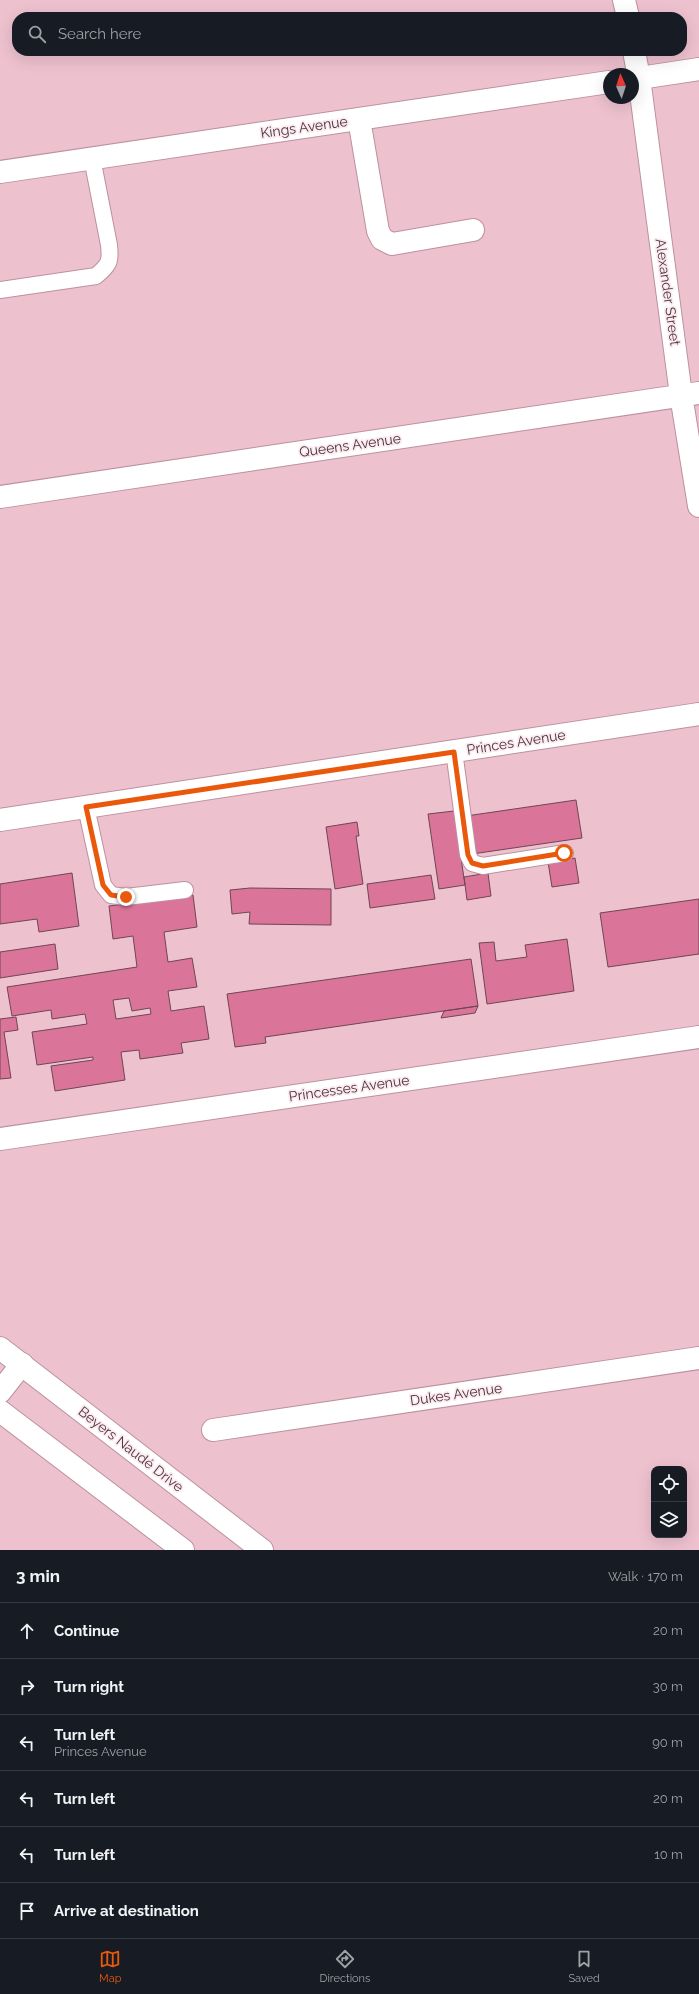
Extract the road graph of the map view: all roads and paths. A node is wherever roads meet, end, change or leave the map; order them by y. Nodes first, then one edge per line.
1 (624, 0) edge
2 (627, 12) edge
3 (634, 56) edge
4 (635, 68) edge
5 (699, 69) edge
6 (639, 78) edge
7 (603, 83) edge
8 (639, 96) edge
9 (360, 119) junction
10 (92, 158) junction
11 (0, 172) edge
12 (473, 230) dead end
13 (0, 290) edge
14 (690, 394) edge
15 (0, 497) edge
16 (699, 506) edge
17 (699, 714) edge
18 (454, 752) junction
19 (86, 807) junction
20 (0, 820) edge
21 (564, 853) dead end
22 (185, 890) dead end
23 (699, 1037) edge
24 (0, 1139) edge
25 (0, 1348) edge
26 (699, 1358) edge
27 (22, 1364) junction
28 (0, 1392) edge
29 (0, 1411) edge
30 (213, 1430) dead end
31 (183, 1550) edge
32 (262, 1550) edge

1 - 2 street
3 - 4 street, Alexander Street
5 - 6 street
7 - 9 street, Kings Avenue
8 - 14 street, Alexander Street
9 - 10 street, Kings Avenue
9 - 12 street
10 - 11 street, Kings Avenue
10 - 13 lane
14 - 15 street, Queens Avenue
14 - 16 street, Alexander Street
17 - 18 street, Princes Avenue
18 - 19 street, Princes Avenue
18 - 21 lane
19 - 20 street, Princes Avenue
19 - 22 lane
23 - 24 street, Princesses Avenue
25 - 27 street, Beyers Naudé Drive
26 - 30 street, Dukes Avenue
27 - 28 street
27 - 32 street, Beyers Naudé Drive
29 - 31 street

